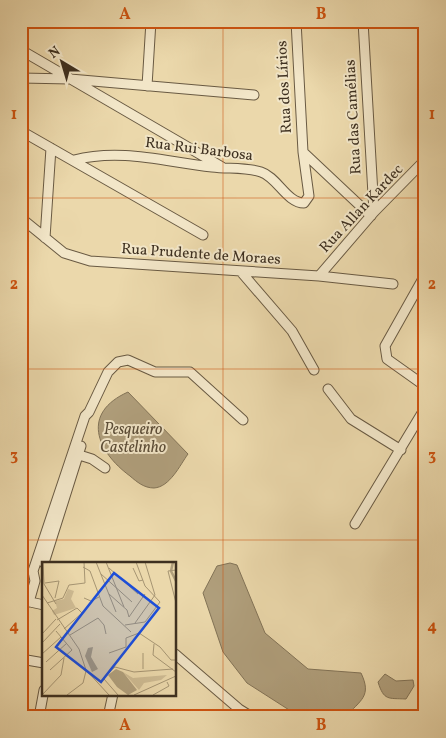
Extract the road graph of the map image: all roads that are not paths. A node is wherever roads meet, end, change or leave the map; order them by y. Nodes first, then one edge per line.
1 (151, 21) edge
2 (296, 21) edge
3 (363, 21) edge
4 (21, 50) edge
5 (21, 78) edge
6 (70, 80) junction
7 (147, 86) junction
8 (254, 95) dead end
9 (21, 132) edge
10 (51, 148) junction
11 (303, 152) junction
12 (74, 160) junction
13 (425, 160) edge
14 (226, 169) junction
15 (308, 200) joint
16 (372, 214) junction
17 (22, 221) edge
18 (204, 235) dead end
19 (45, 238) junction
20 (242, 273) junction
21 (425, 275) edge
22 (319, 276) junction
23 (393, 284) dead end
24 (314, 370) dead end
25 (425, 386) edge
26 (328, 389) dead end
27 (425, 408) edge
28 (244, 420) dead end
29 (401, 450) junction
30 (76, 453) junction
31 (105, 468) dead end
32 (355, 524) dead end
33 (49, 535) junction
34 (44, 562) edge
35 (42, 571) edge
36 (35, 581) junction
37 (25, 601) edge
38 (42, 605) edge
39 (176, 655) edge
40 (21, 659) edge
41 (42, 663) edge
42 (43, 696) edge
43 (112, 696) edge
44 (39, 717) edge
45 (108, 717) edge
46 (252, 717) edge

1 - 7 street
2 - 11 street, Rua dos Lírios
3 - 16 street, Rua das Camélias
4 - 6 street
5 - 6 street
6 - 7 street
6 - 14 street
7 - 8 street
9 - 10 street
10 - 12 street
10 - 19 street
11 - 15 street, Rua dos Lírios
11 - 16 street
12 - 14 street, Rua Rui Barbosa
12 - 18 street
13 - 16 street, Rua Allan Kardec
14 - 15 street, Rua Rui Barbosa
16 - 22 street, Rua Allan Kardec
17 - 19 street, Rua Prudente de Moraes
19 - 20 street, Rua Prudente de Moraes
20 - 22 street, Rua Prudente de Moraes
20 - 24 street
21 - 25 street
22 - 23 street, Rua Prudente de Moraes
26 - 29 street
27 - 29 street
28 - 30 street
29 - 32 street
30 - 31 street
30 - 33 street
33 - 34 street
33 - 36 street
35 - 36 street
36 - 37 street
37 - 38 street
39 - 46 street
40 - 41 street
42 - 44 street
43 - 45 street

